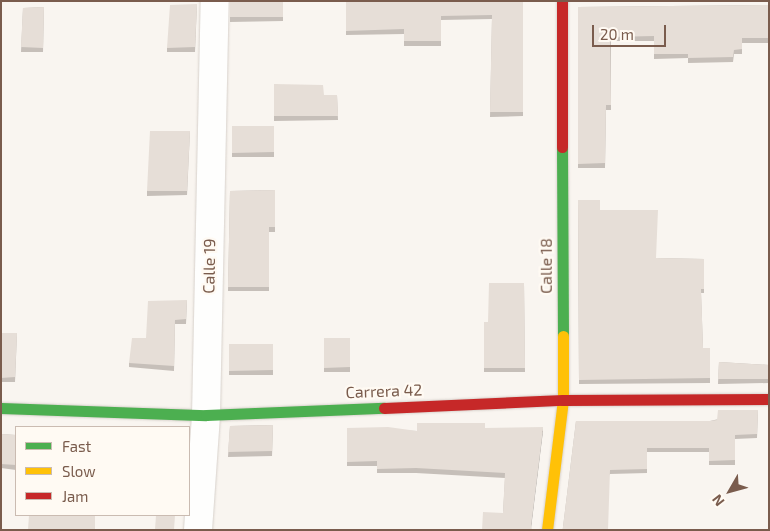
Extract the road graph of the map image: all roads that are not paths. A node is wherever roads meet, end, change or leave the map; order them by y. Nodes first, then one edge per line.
1 (215, 1) edge
2 (562, 1) edge
3 (769, 399) edge
4 (563, 400) junction
5 (1, 408) edge
6 (206, 415) junction
7 (198, 530) edge
8 (547, 530) edge

1 - 6 street, Calle 19
2 - 4 street, Calle 18
3 - 4 street, Carrera 42
4 - 6 street, Carrera 42
4 - 8 street, Calle 18
5 - 6 street, Carrera 42
6 - 7 street, Calle 19

